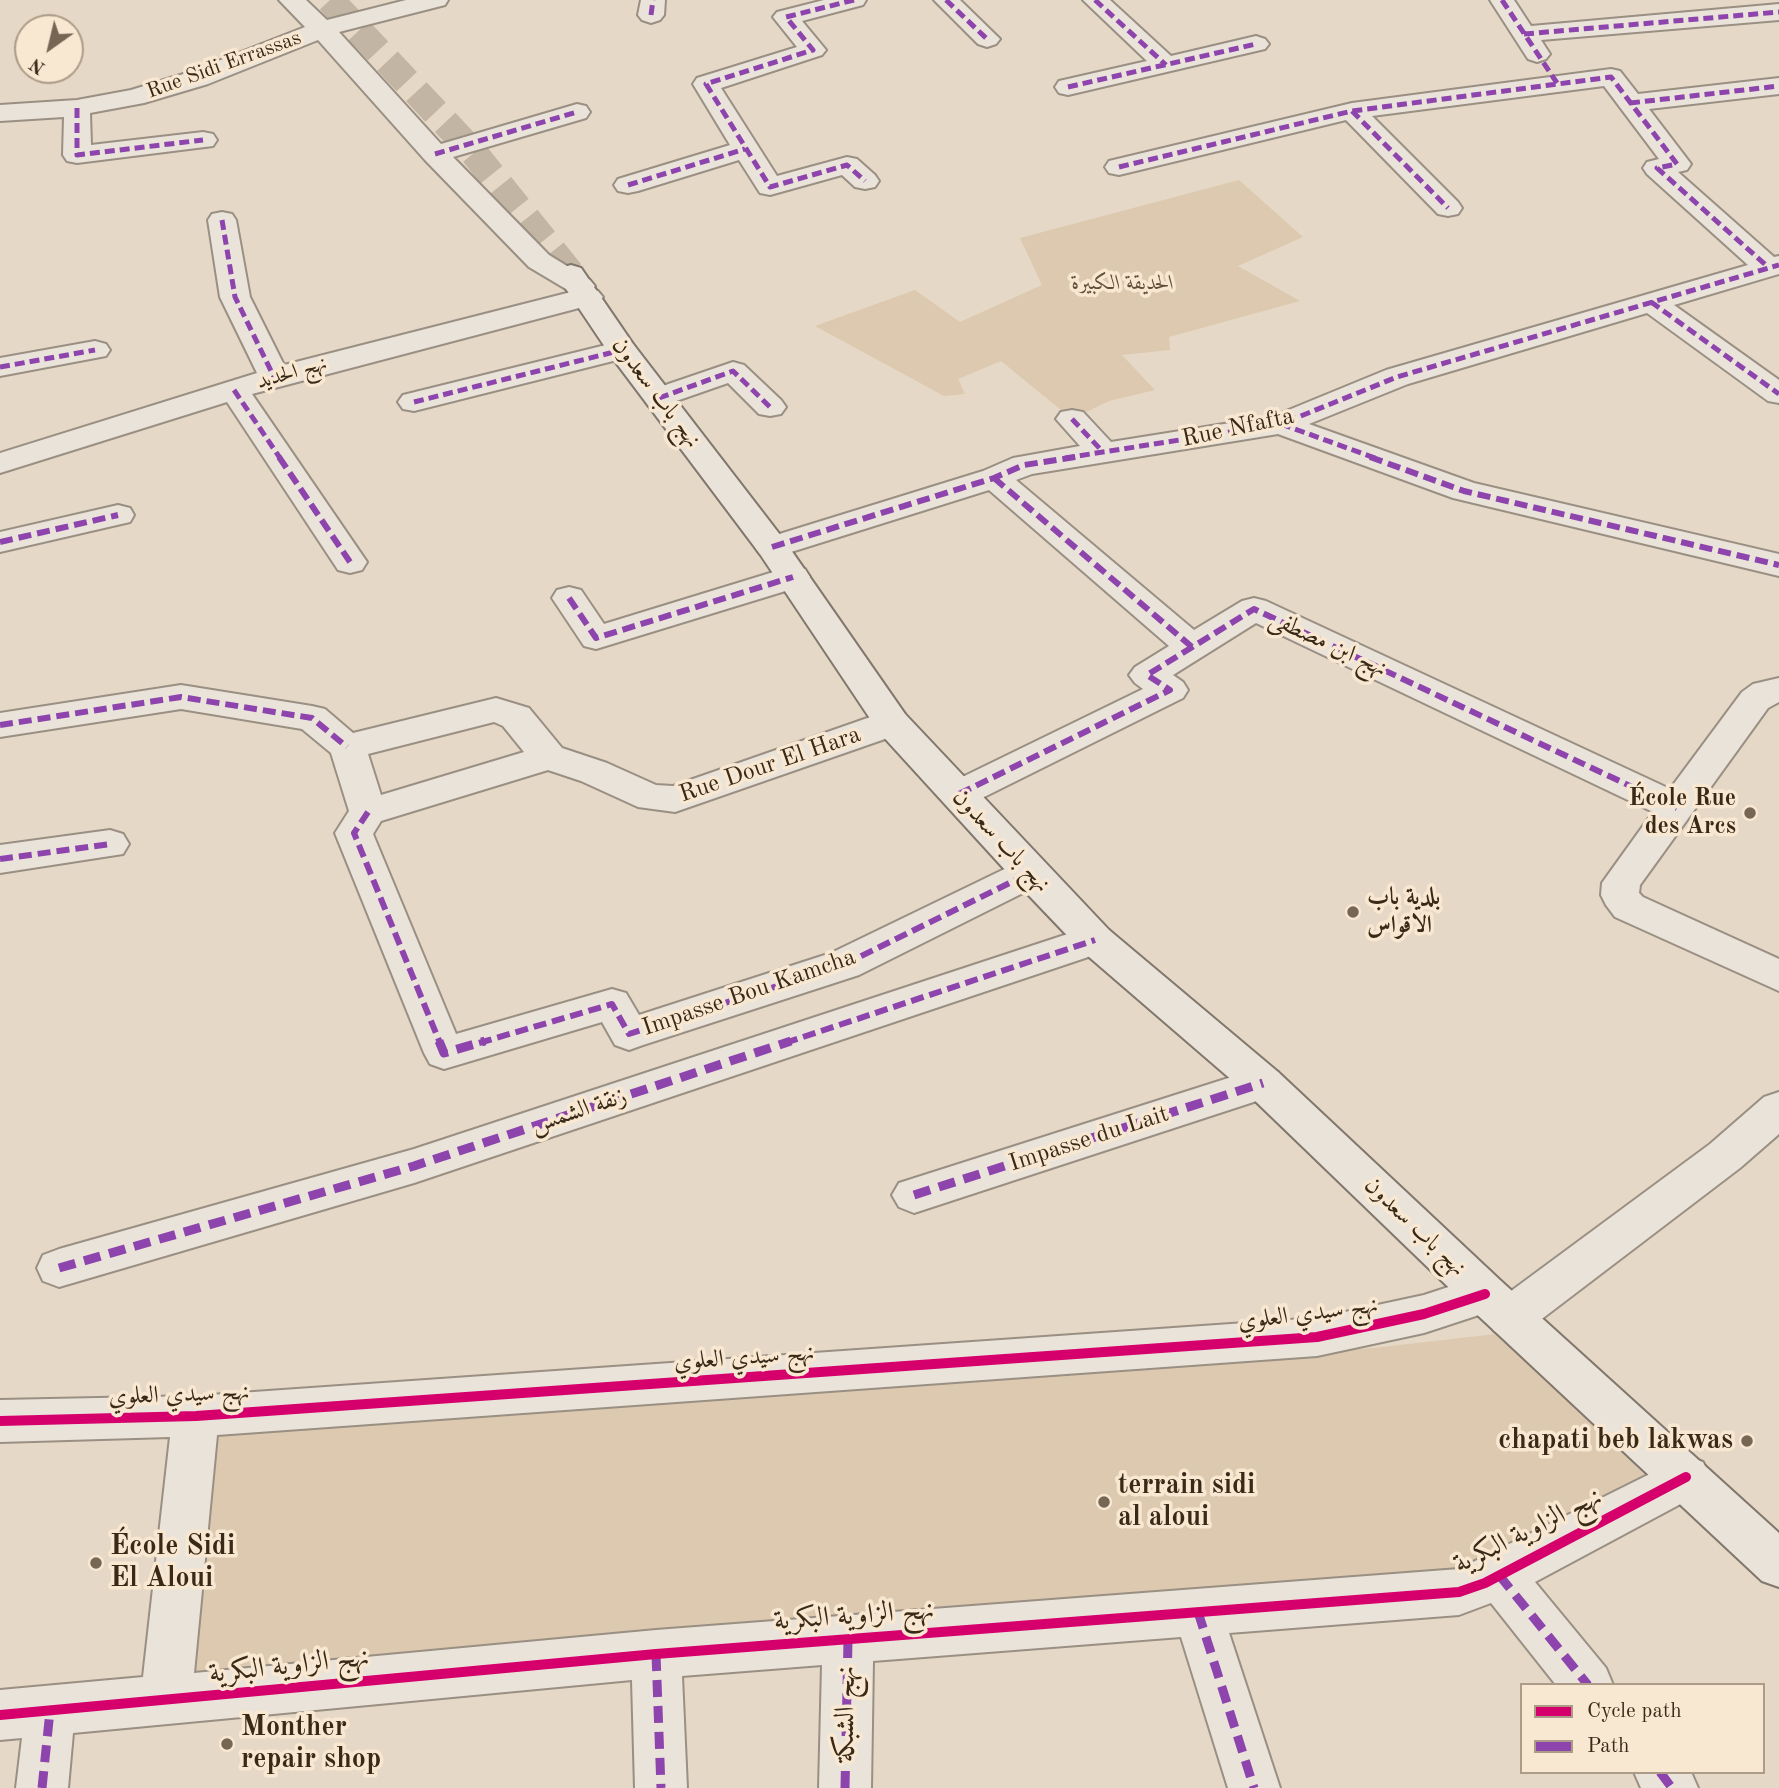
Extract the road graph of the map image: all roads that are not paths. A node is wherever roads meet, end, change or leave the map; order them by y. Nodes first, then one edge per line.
1 (291, 0) edge
2 (436, 0) edge
3 (854, 0) edge
4 (947, 0) edge
5 (1094, 0) edge
6 (1502, 0) edge
7 (1779, 12) edge
8 (323, 29) junction
9 (1524, 33) junction
10 (987, 39) dead end
11 (1256, 44) dead end
12 (1166, 65) junction
13 (1557, 83) junction
14 (1779, 86) edge
15 (1068, 88) dead end
16 (1630, 103) junction
17 (77, 108) junction
18 (1352, 111) junction
19 (577, 112) dead end
20 (0, 113) edge
21 (203, 140) dead end
22 (745, 149) junction
23 (435, 154) junction
24 (1119, 167) dead end
25 (865, 181) dead end
26 (628, 185) dead end
27 (1448, 208) dead end
28 (222, 220) dead end
29 (1774, 266) edge
30 (580, 286) junction
31 (1651, 302) junction
32 (95, 350) dead end
33 (622, 350) junction
34 (0, 367) edge
35 (274, 377) junction
36 (234, 390) junction
37 (1779, 394) edge
38 (659, 398) junction
39 (414, 402) dead end
40 (770, 407) dead end
41 (1072, 419) dead end
42 (1280, 424) junction
43 (1103, 452) junction
44 (0, 463) edge
45 (994, 478) junction
46 (118, 515) dead end
47 (0, 542) edge
48 (350, 562) dead end
49 (783, 562) junction
50 (1779, 565) edge
51 (569, 598) dead end
52 (1192, 647) junction
53 (1779, 690) edge
54 (892, 723) junction
55 (0, 725) edge
56 (347, 747) junction
57 (549, 757) junction
58 (959, 794) junction
59 (1677, 808) junction
60 (368, 812) junction
61 (110, 844) dead end
62 (0, 859) edge
63 (1030, 873) junction
64 (1095, 940) junction
65 (1779, 976) edge
66 (1263, 1083) junction
67 (1779, 1109) edge
68 (914, 1195) dead end
69 (59, 1268) dead end
70 (1498, 1305) junction
71 (197, 1416) junction
72 (0, 1421) edge
73 (1686, 1477) junction
74 (1779, 1565) edge
75 (1499, 1575) junction
76 (1198, 1612) junction
77 (848, 1640) junction
78 (656, 1654) junction
79 (1586, 1683) edge
80 (166, 1701) junction
81 (50, 1711) junction
82 (0, 1715) edge
83 (42, 1788) edge
84 (662, 1788) edge
85 (845, 1788) edge
86 (1254, 1788) edge

1 - 8 street, نهج باب سعدون
2 - 8 street, Rue Sidi Errassas
3 - 22 street
4 - 10 street
5 - 12 street
6 - 9 street
7 - 9 street
8 - 17 street, Rue Sidi Errassas
8 - 23 street, نهج باب سعدون
9 - 13 street
11 - 12 street
12 - 15 street
13 - 16 street
13 - 18 street
14 - 16 street
16 - 29 street
17 - 20 street, Rue Sidi Errassas
17 - 21 street
18 - 24 street
18 - 27 street
19 - 23 street
22 - 25 street
22 - 26 street
23 - 30 street, نهج باب سعدون
28 - 35 street
29 - 31 street, Rue Nfafta
30 - 33 street, نهج باب سعدون
30 - 35 street, نهج الحديد
31 - 37 street
31 - 42 street, Rue Nfafta
32 - 34 street
33 - 38 street, نهج باب سعدون
33 - 39 street
35 - 36 street, نهج الحديد
36 - 44 street, نهج الحديد
36 - 48 street
38 - 40 street
38 - 49 street, نهج باب سعدون
41 - 43 street
42 - 43 street, Rue Nfafta
42 - 50 street
43 - 45 street, Rue Nfafta
45 - 49 street, Rue Nfafta
45 - 52 street
46 - 47 street
49 - 51 street, Rue Nfafta
49 - 54 street, نهج باب سعدون
52 - 58 street, نهج ابن مصطفى
52 - 59 street, نهج ابن مصطفى
53 - 59 street
54 - 57 street, Rue Dour El Hara
54 - 58 street, نهج باب سعدون
55 - 56 street
56 - 57 street
56 - 60 street
57 - 60 street
58 - 63 street, نهج باب سعدون
59 - 65 street
60 - 63 street, Impasse Bou Kamcha
61 - 62 street
63 - 64 street, نهج باب سعدون
64 - 66 street, نهج باب سعدون
64 - 69 street, زنقة الشمس
66 - 68 street, Impasse du Lait
66 - 70 street, نهج باب سعدون
67 - 70 street, نهج سيدي العلوي
70 - 71 street, نهج سيدي العلوي
70 - 73 street, نهج باب سعدون
71 - 72 street, نهج سيدي العلوي
71 - 80 street
73 - 74 street, نهج باب سعدون
73 - 75 street, نهج الزاوية البكرية
75 - 76 street, نهج الزاوية البكرية
75 - 79 street
76 - 77 street, نهج الزاوية البكرية
76 - 86 street
77 - 78 street, نهج الزاوية البكرية
77 - 85 street, نهج الشبكة
78 - 80 street, نهج الزاوية البكرية
78 - 84 street
80 - 81 street, نهج الزاوية البكرية
81 - 82 street, نهج الزاوية البكرية
81 - 83 street

